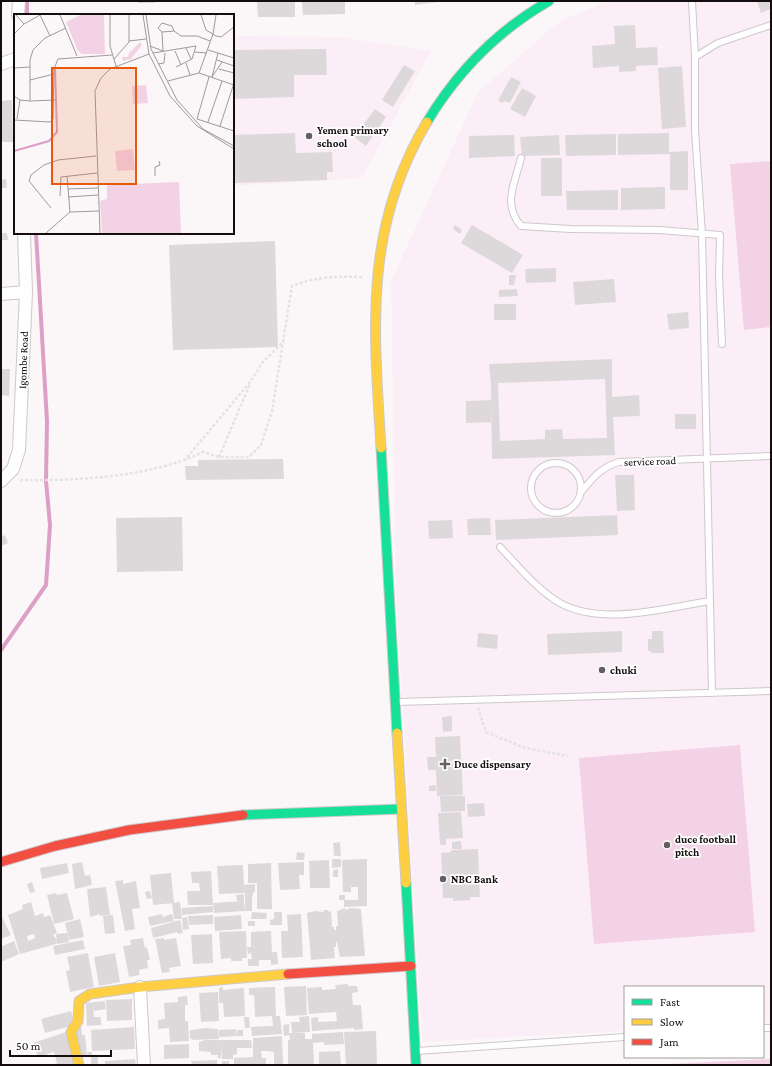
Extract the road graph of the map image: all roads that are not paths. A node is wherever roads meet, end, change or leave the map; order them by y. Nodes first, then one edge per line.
1 (19, 1) edge
2 (549, 1) edge
3 (692, 1) edge
4 (18, 14) edge
5 (771, 25) edge
6 (695, 57) junction
7 (14, 59) edge
8 (1, 64) edge
9 (521, 158) dead end
10 (24, 234) edge
11 (702, 234) junction
12 (26, 292) junction
13 (1, 294) edge
14 (722, 344) dead end
15 (771, 456) edge
16 (707, 460) junction
17 (2, 480) edge
18 (581, 492) junction
19 (500, 547) dead end
20 (710, 601) junction
21 (771, 691) edge
22 (712, 693) junction
23 (396, 702) junction
24 (401, 809) junction
25 (1, 862) edge
26 (411, 966) junction
27 (140, 987) junction
28 (624, 1037) edge
29 (415, 1051) junction
30 (79, 1065) edge
31 (144, 1065) edge
32 (416, 1065) edge

1 - 4 street
2 - 23 street
3 - 6 lane
5 - 6 lane
6 - 11 lane
7 - 8 street
9 - 11 lane
10 - 12 street, Igombe Road
11 - 14 lane
11 - 16 lane
12 - 13 street
12 - 17 street, Igombe Road
15 - 16 lane, service road
16 - 18 lane, service road
16 - 20 lane
18 - 18 lane, service road
19 - 20 lane
20 - 22 lane
21 - 22 lane
22 - 23 lane
23 - 24 street
24 - 25 street
24 - 26 street
26 - 27 street
26 - 29 street
27 - 30 street
27 - 31 street
28 - 29 lane
29 - 32 street

